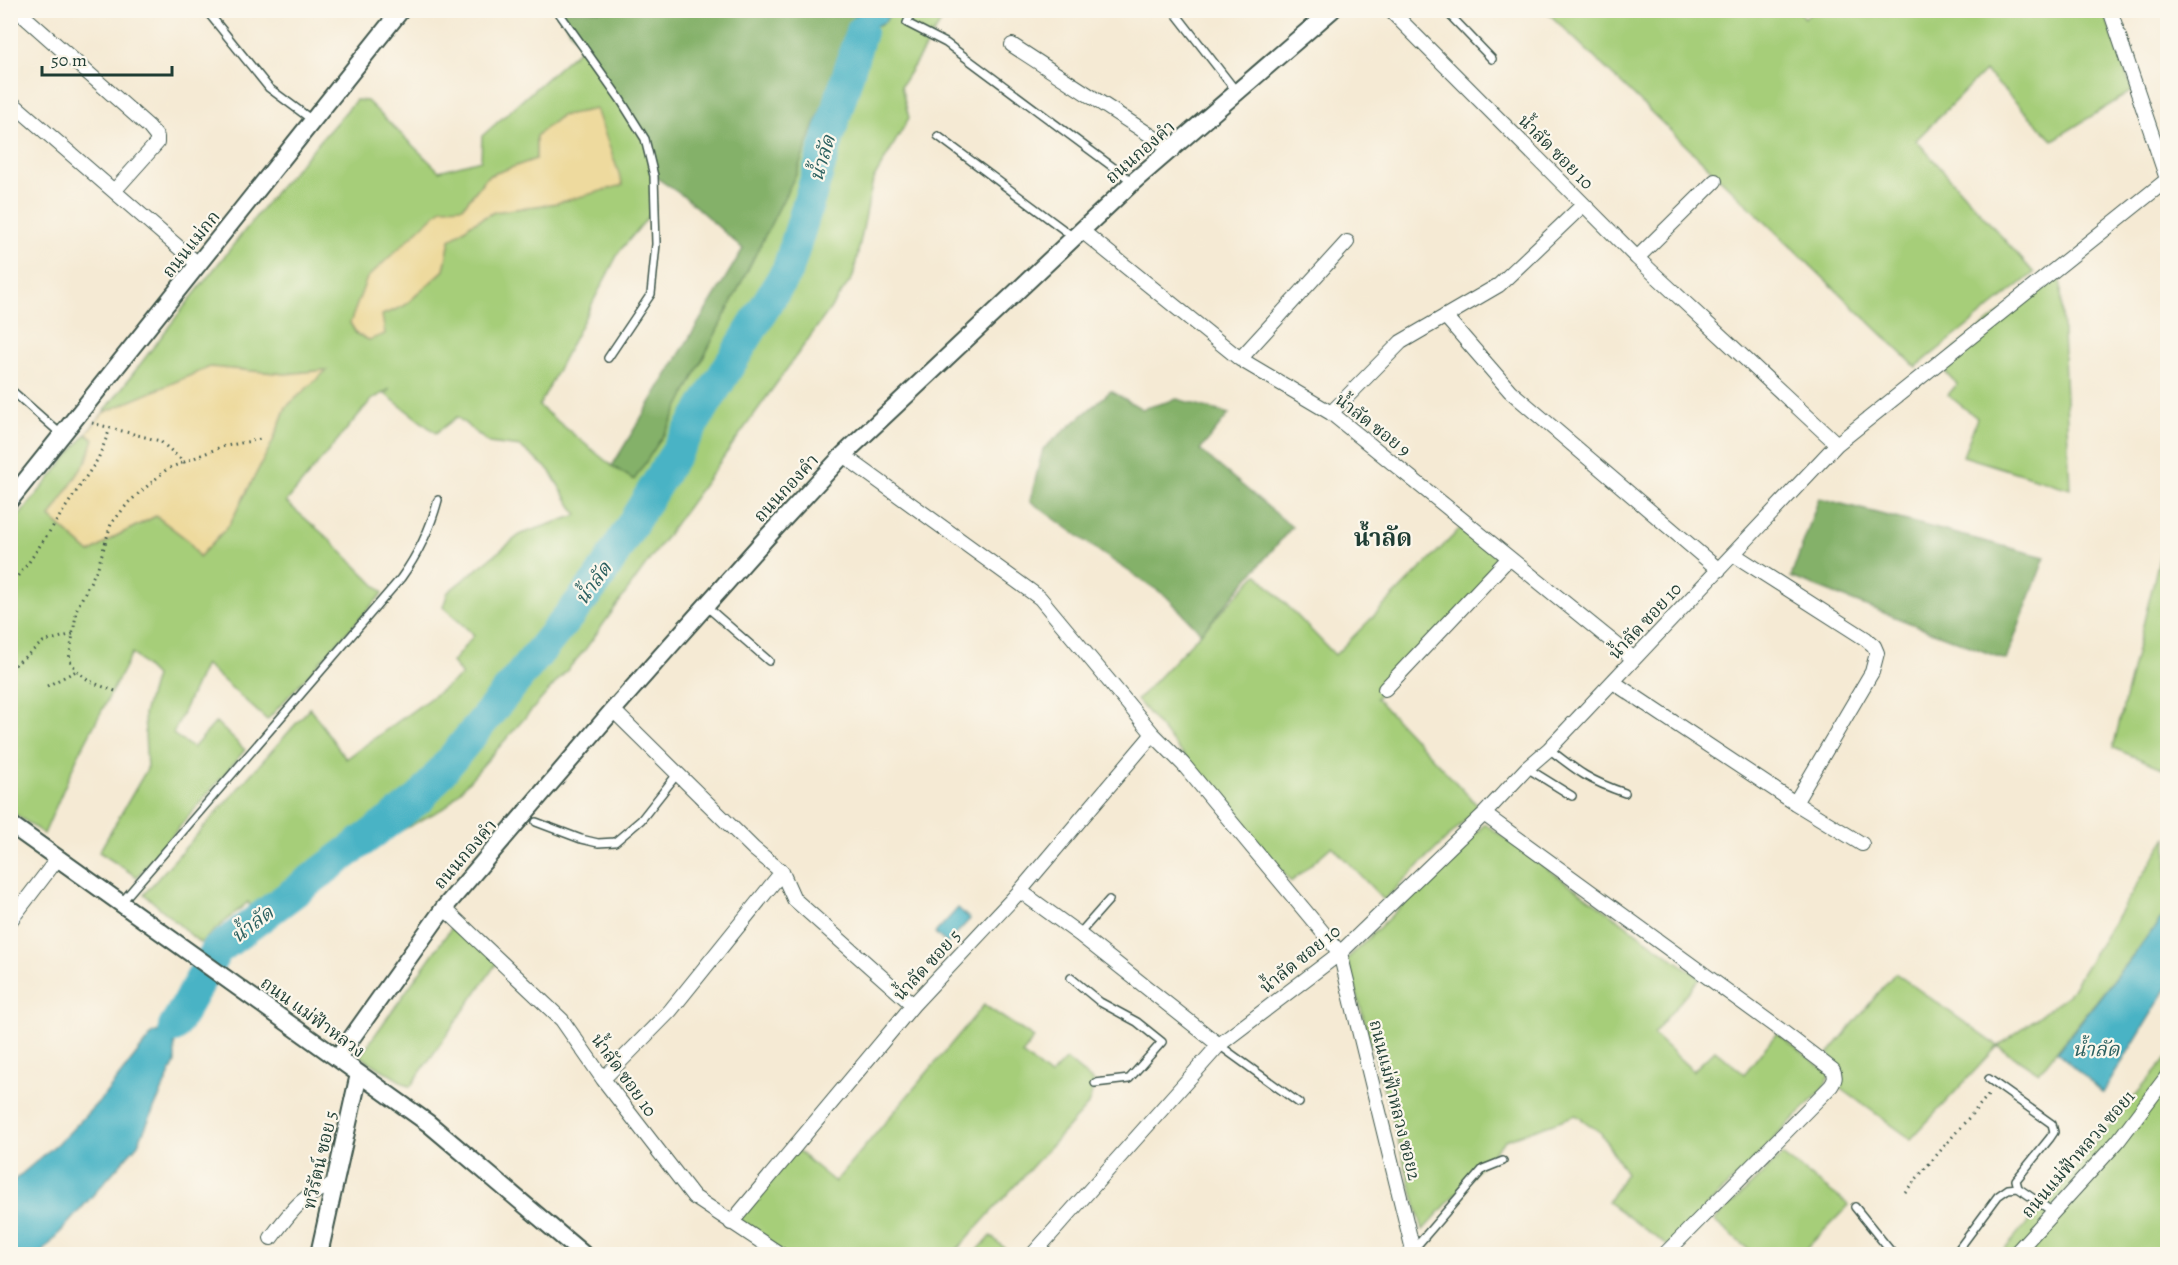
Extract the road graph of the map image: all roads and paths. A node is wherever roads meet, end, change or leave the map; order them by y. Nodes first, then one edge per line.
1 (17, 10) edge
2 (206, 10) edge
3 (401, 10) edge
4 (557, 10) edge
5 (913, 10) edge
6 (1173, 10) edge
7 (1332, 10) edge
8 (1390, 10) edge
9 (1445, 10) edge
10 (2110, 10) edge
11 (1012, 45) dead end
12 (1492, 59) dead end
13 (1237, 91) junction
14 (10, 101) edge
15 (313, 121) junction
16 (938, 136) dead end
17 (1173, 150) junction
18 (2167, 179) edge
19 (1715, 181) dead end
20 (1133, 182) junction
21 (114, 191) junction
22 (1583, 205) junction
23 (1078, 235) junction
24 (1347, 242) dead end
25 (1637, 258) junction
26 (199, 265) junction
27 (1445, 316) junction
28 (608, 358) dead end
29 (1240, 359) junction
30 (10, 389) edge
31 (1331, 412) junction
32 (76, 417) junction
33 (110, 429) junction
34 (62, 435) junction
35 (261, 439) dead end
36 (1837, 444) junction
37 (843, 455) junction
38 (184, 462) junction
39 (10, 500) edge
40 (438, 500) dead end
41 (1733, 554) junction
42 (1509, 558) junction
43 (1719, 570) junction
44 (10, 585) edge
45 (706, 606) junction
46 (73, 634) junction
47 (1634, 659) junction
48 (769, 661) dead end
49 (10, 669) edge
50 (76, 671) junction
51 (1613, 682) junction
52 (47, 686) dead end
53 (1385, 689) dead end
54 (115, 691) dead end
55 (614, 710) junction
56 (1153, 734) junction
57 (1549, 749) junction
58 (1527, 768) junction
59 (678, 773) junction
60 (1625, 793) dead end
61 (1572, 795) dead end
62 (1795, 803) junction
63 (1484, 814) junction
64 (536, 822) dead end
65 (10, 824) edge
66 (1862, 844) dead end
67 (58, 858) junction
68 (782, 872) junction
69 (1020, 891) junction
70 (1109, 900) dead end
71 (121, 903) junction
72 (444, 908) junction
73 (10, 921) edge
74 (1079, 934) junction
75 (1340, 953) junction
76 (1071, 978) dead end
77 (913, 1005) junction
78 (1219, 1046) junction
79 (338, 1058) junction
80 (359, 1074) junction
81 (2168, 1076) edge
82 (603, 1079) junction
83 (1989, 1079) dead end
84 (1095, 1083) dead end
85 (1998, 1085) junction
86 (1299, 1103) dead end
87 (1503, 1161) dead end
88 (335, 1185) junction
89 (2018, 1188) junction
90 (1905, 1192) dead end
91 (1856, 1208) dead end
92 (2053, 1212) junction
93 (731, 1223) junction
94 (271, 1238) dead end
95 (1411, 1252) edge
96 (1037, 1253) edge
97 (319, 1254) edge
98 (583, 1254) edge
99 (780, 1254) edge
100 (1665, 1254) edge
101 (1893, 1254) edge
102 (1955, 1254) edge
103 (2015, 1254) edge

1 - 21 street
2 - 15 lane
3 - 15 street, ถนนแม่กก
4 - 28 lane
5 - 20 lane
6 - 13 lane
7 - 13 street, ถนนกองคำ
8 - 22 street, น้ำลัด ซอย 10
9 - 12 lane
10 - 18 street
11 - 17 street
13 - 17 street, ถนนกองคำ
14 - 21 street
15 - 26 street, ถนนแม่กก
16 - 23 lane
17 - 20 street, ถนนกองคำ
18 - 36 street
19 - 25 street
20 - 23 street, ถนนกองคำ
21 - 26 street
22 - 25 street, น้ำลัด ซอย 10
22 - 27 street
23 - 29 street, น้ำลัด ซอย 9
23 - 37 street, ถนนกองคำ
24 - 29 street
25 - 36 street, น้ำลัด ซอย 10
26 - 32 street, ถนนแม่กก
27 - 31 street
27 - 43 street
29 - 31 street, น้ำลัด ซอย 9
30 - 34 lane
31 - 42 street, น้ำลัด ซอย 9
32 - 33 path
32 - 34 street, ถนนแม่กก
33 - 38 path
33 - 44 path
34 - 39 street, ถนนแม่กก
35 - 38 path
36 - 41 street, น้ำลัด ซอย 10
37 - 45 street, ถนนกองคำ
37 - 56 street
38 - 46 path
40 - 71 lane
41 - 43 street, น้ำลัด ซอย 10
41 - 62 street
42 - 47 street, น้ำลัด ซอย 9
42 - 53 street
43 - 47 street, น้ำลัด ซอย 10
45 - 48 lane
45 - 55 street, ถนนกองคำ
46 - 49 path
46 - 50 path
47 - 51 street, น้ำลัด ซอย 10
50 - 52 path
50 - 54 path
51 - 57 street, น้ำลัด ซอย 10
51 - 62 street
55 - 59 street
55 - 72 street, ถนนกองคำ
56 - 69 street, น้ำลัด ซอย 5
56 - 75 street
57 - 58 street, น้ำลัด ซอย 10
57 - 60 lane
58 - 61 lane
58 - 63 street, น้ำลัด ซอย 10
59 - 64 lane
59 - 68 street
62 - 66 street
63 - 75 street, น้ำลัด ซอย 10
63 - 100 street
65 - 67 street, ถนน แม่ฟ้าหลวง
67 - 71 street, ถนน แม่ฟ้าหลวง
67 - 73 street
68 - 77 street
68 - 82 street
69 - 74 street
69 - 77 street, น้ำลัด ซอย 5
70 - 74 lane
71 - 79 street, ถนน แม่ฟ้าหลวง
72 - 79 street, ถนนกองคำ
72 - 82 street, น้ำลัด ซอย 10
74 - 78 street
75 - 78 street, น้ำลัด ซอย 10
75 - 95 street, ถนนแม่ฟ้าหลวง ซอย2
76 - 84 lane
77 - 93 street, น้ำลัด ซอย 5
78 - 86 lane
78 - 96 street, น้ำลัด ซอย 10
79 - 80 street, ถนน แม่ฟ้าหลวง
80 - 88 street, ทวีรัตน์ ซอย 5
80 - 98 street, ถนน แม่ฟ้าหลวง
81 - 92 street, ถนนแม่ฟ้าหลวง ซอย1
82 - 93 street, น้ำลัด ซอย 10
83 - 85 lane
85 - 89 lane
85 - 90 path
87 - 95 lane
88 - 94 street
88 - 97 street, ทวีรัตน์ ซอย 5
89 - 92 lane
89 - 102 lane
91 - 101 lane
92 - 103 street, ถนนแม่ฟ้าหลวง ซอย1
93 - 99 street, น้ำลัด ซอย 10

